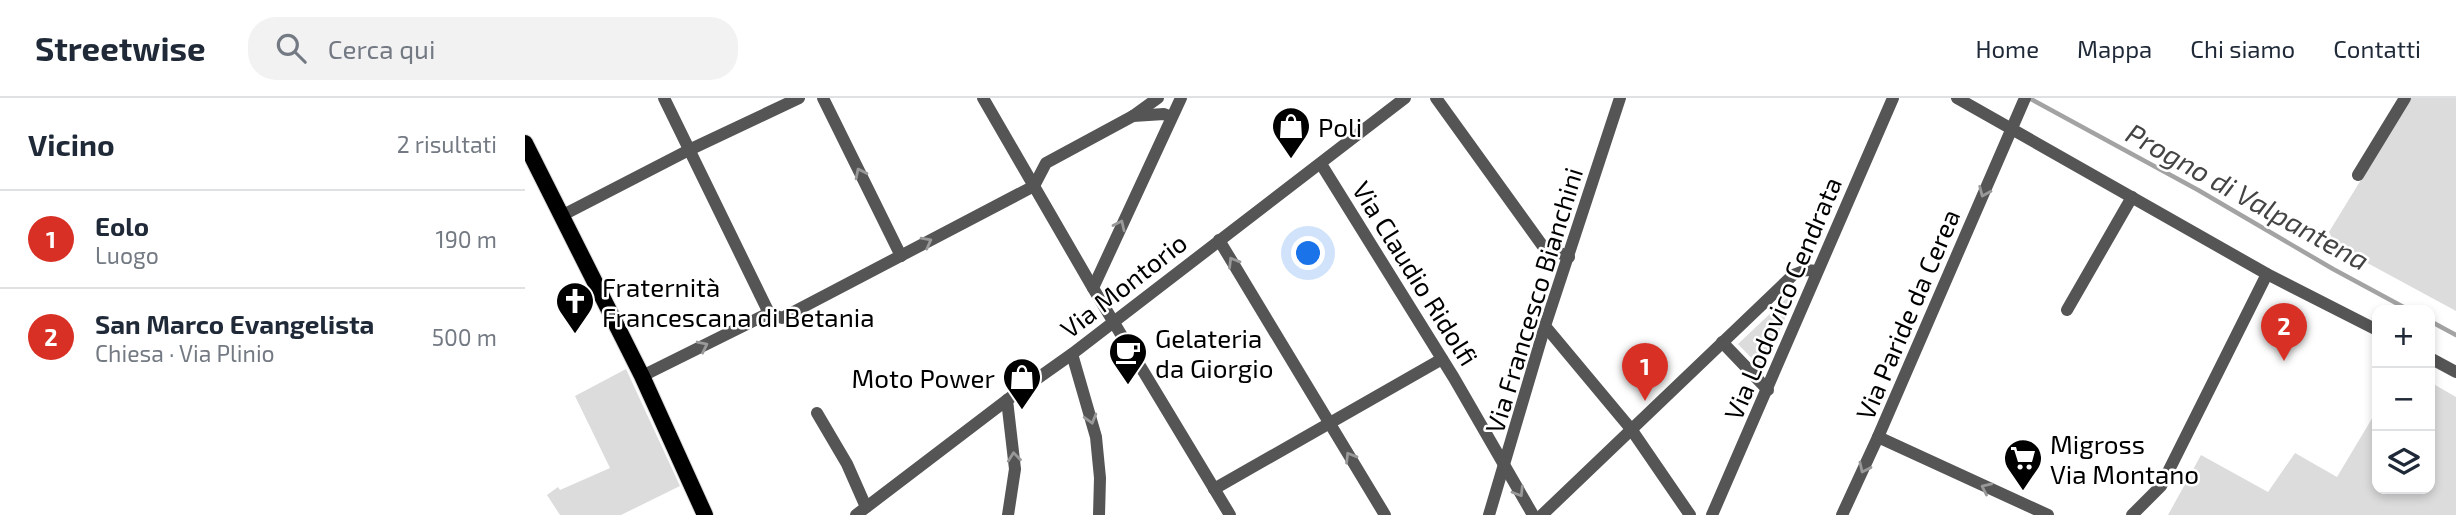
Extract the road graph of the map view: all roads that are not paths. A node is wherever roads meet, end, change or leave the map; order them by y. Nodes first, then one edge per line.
1 (664, 98) edge
2 (799, 98) edge
3 (823, 98) edge
4 (983, 98) edge
5 (1159, 98) edge
6 (1181, 98) edge
7 (1405, 98) edge
8 (1436, 98) edge
9 (1620, 98) edge
10 (1893, 98) edge
11 (1957, 98) edge
12 (2025, 98) edge
13 (2405, 98) edge
14 (1133, 116) junction
15 (1171, 117) junction
16 (2011, 129) junction
17 (525, 143) edge
18 (689, 150) junction
19 (1321, 164) junction
20 (2358, 175) dead end
21 (1034, 186) junction
22 (2132, 197) junction
23 (561, 216) junction
24 (1219, 240) junction
25 (901, 256) junction
26 (1569, 257) junction
27 (1817, 271) junction
28 (2267, 274) junction
29 (1093, 288) junction
30 (2067, 310) dead end
31 (769, 313) junction
32 (1113, 320) junction
33 (1545, 326) junction
34 (2372, 328) edge
35 (1722, 342) junction
36 (1072, 354) junction
37 (1442, 359) junction
38 (2435, 361) edge
39 (2456, 372) edge
40 (642, 376) junction
41 (1768, 390) junction
42 (1007, 400) junction
43 (817, 412) dead end
44 (1330, 424) junction
45 (1631, 429) junction
46 (1878, 437) junction
47 (1505, 468) junction
48 (1215, 489) junction
49 (861, 511) edge
50 (705, 515) edge
51 (1008, 515) edge
52 (1099, 515) edge
53 (1230, 515) edge
54 (1385, 515) edge
55 (1489, 515) edge
56 (1533, 515) edge
57 (1542, 515) edge
58 (1690, 515) edge
59 (1712, 515) edge
60 (1842, 515) edge
61 (2048, 515) edge
62 (2132, 515) edge

1 - 18 street
2 - 18 street
25 -> 3 street
4 - 21 street
5 - 14 street
6 - 15 street
7 - 19 street, Via Montorio
8 - 26 street
9 - 26 street, Via Francesco Bianchini
10 - 27 street, Via Lodovico Cendrata
11 - 16 street
12 - 16 street, Via Paride da Cerea
13 - 20 street
14 - 15 street
14 - 21 street
29 -> 15 street
16 - 22 street
16 -> 46 street, Via Paride da Cerea
17 - 23 main road
18 - 23 street
18 - 31 street
19 - 24 street, Via Montorio
19 - 37 street, Via Claudio Ridolfi
25 -> 21 street
21 - 29 street
22 - 28 street
22 - 30 street
23 - 40 main road
24 - 32 street, Via Montorio
44 -> 24 street
25 - 31 street
26 - 33 street, Via Francesco Bianchini
27 - 35 street
27 - 41 street, Via Lodovico Cendrata
28 - 34 street
28 - 62 street
29 - 32 street
40 -> 31 street
32 - 36 street, Via Montorio
32 - 48 street
33 - 45 street
33 - 47 street, Via Francesco Bianchini
35 - 41 street
35 - 45 street
36 - 42 street, Via Montorio
36 -> 52 street
37 - 44 street
37 - 47 street, Via Claudio Ridolfi
38 - 39 street
40 - 50 main road
41 - 59 street, Via Lodovico Cendrata
42 - 49 street, Via Montorio
51 -> 42 street
43 - 49 street, Via Montorio
44 - 48 street
54 -> 44 street
45 - 57 street
45 - 58 street
46 -> 60 street, Via Paride da Cerea
61 -> 46 street
47 - 55 street, Via Francesco Bianchini
47 -> 56 street, Via Claudio Ridolfi
48 - 53 street

